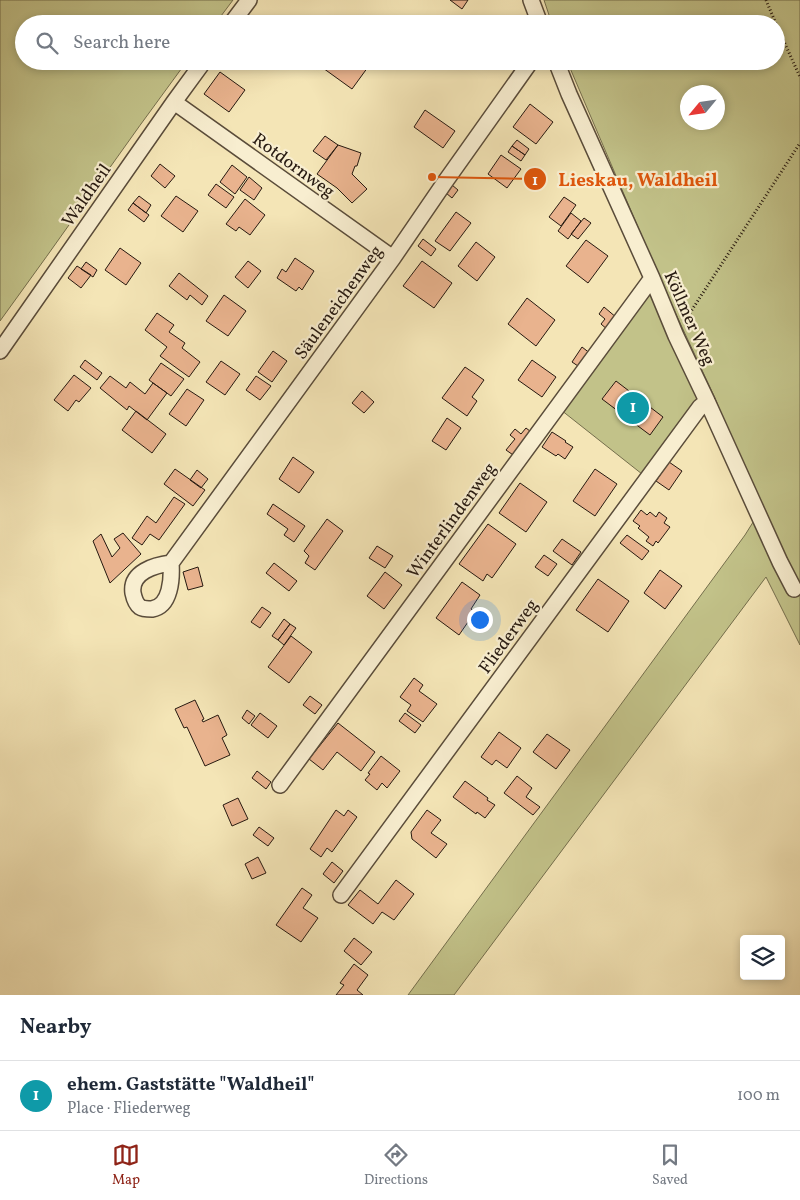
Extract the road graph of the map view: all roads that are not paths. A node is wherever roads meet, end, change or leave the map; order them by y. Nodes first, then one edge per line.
1 (249, 0) edge
2 (531, 0) edge
3 (238, 15) edge
4 (537, 15) edge
5 (197, 70) edge
6 (525, 70) edge
7 (560, 70) edge
8 (174, 102) junction
9 (393, 258) junction
10 (652, 278) junction
11 (0, 351) edge
12 (707, 401) junction
13 (171, 564) dead end
14 (794, 589) dead end
15 (280, 785) dead end
16 (341, 895) dead end

1 - 3 street
2 - 4 street
5 - 8 street, Waldheil
6 - 9 street, Säuleneichenweg
7 - 10 street, Köllmer Weg
8 - 9 street, Rotdornweg
8 - 11 street, Waldheil
9 - 13 street, Säuleneichenweg
10 - 12 street, Köllmer Weg
10 - 15 street, Winterlindenweg
12 - 14 street, Köllmer Weg
12 - 16 street, Fliederweg

